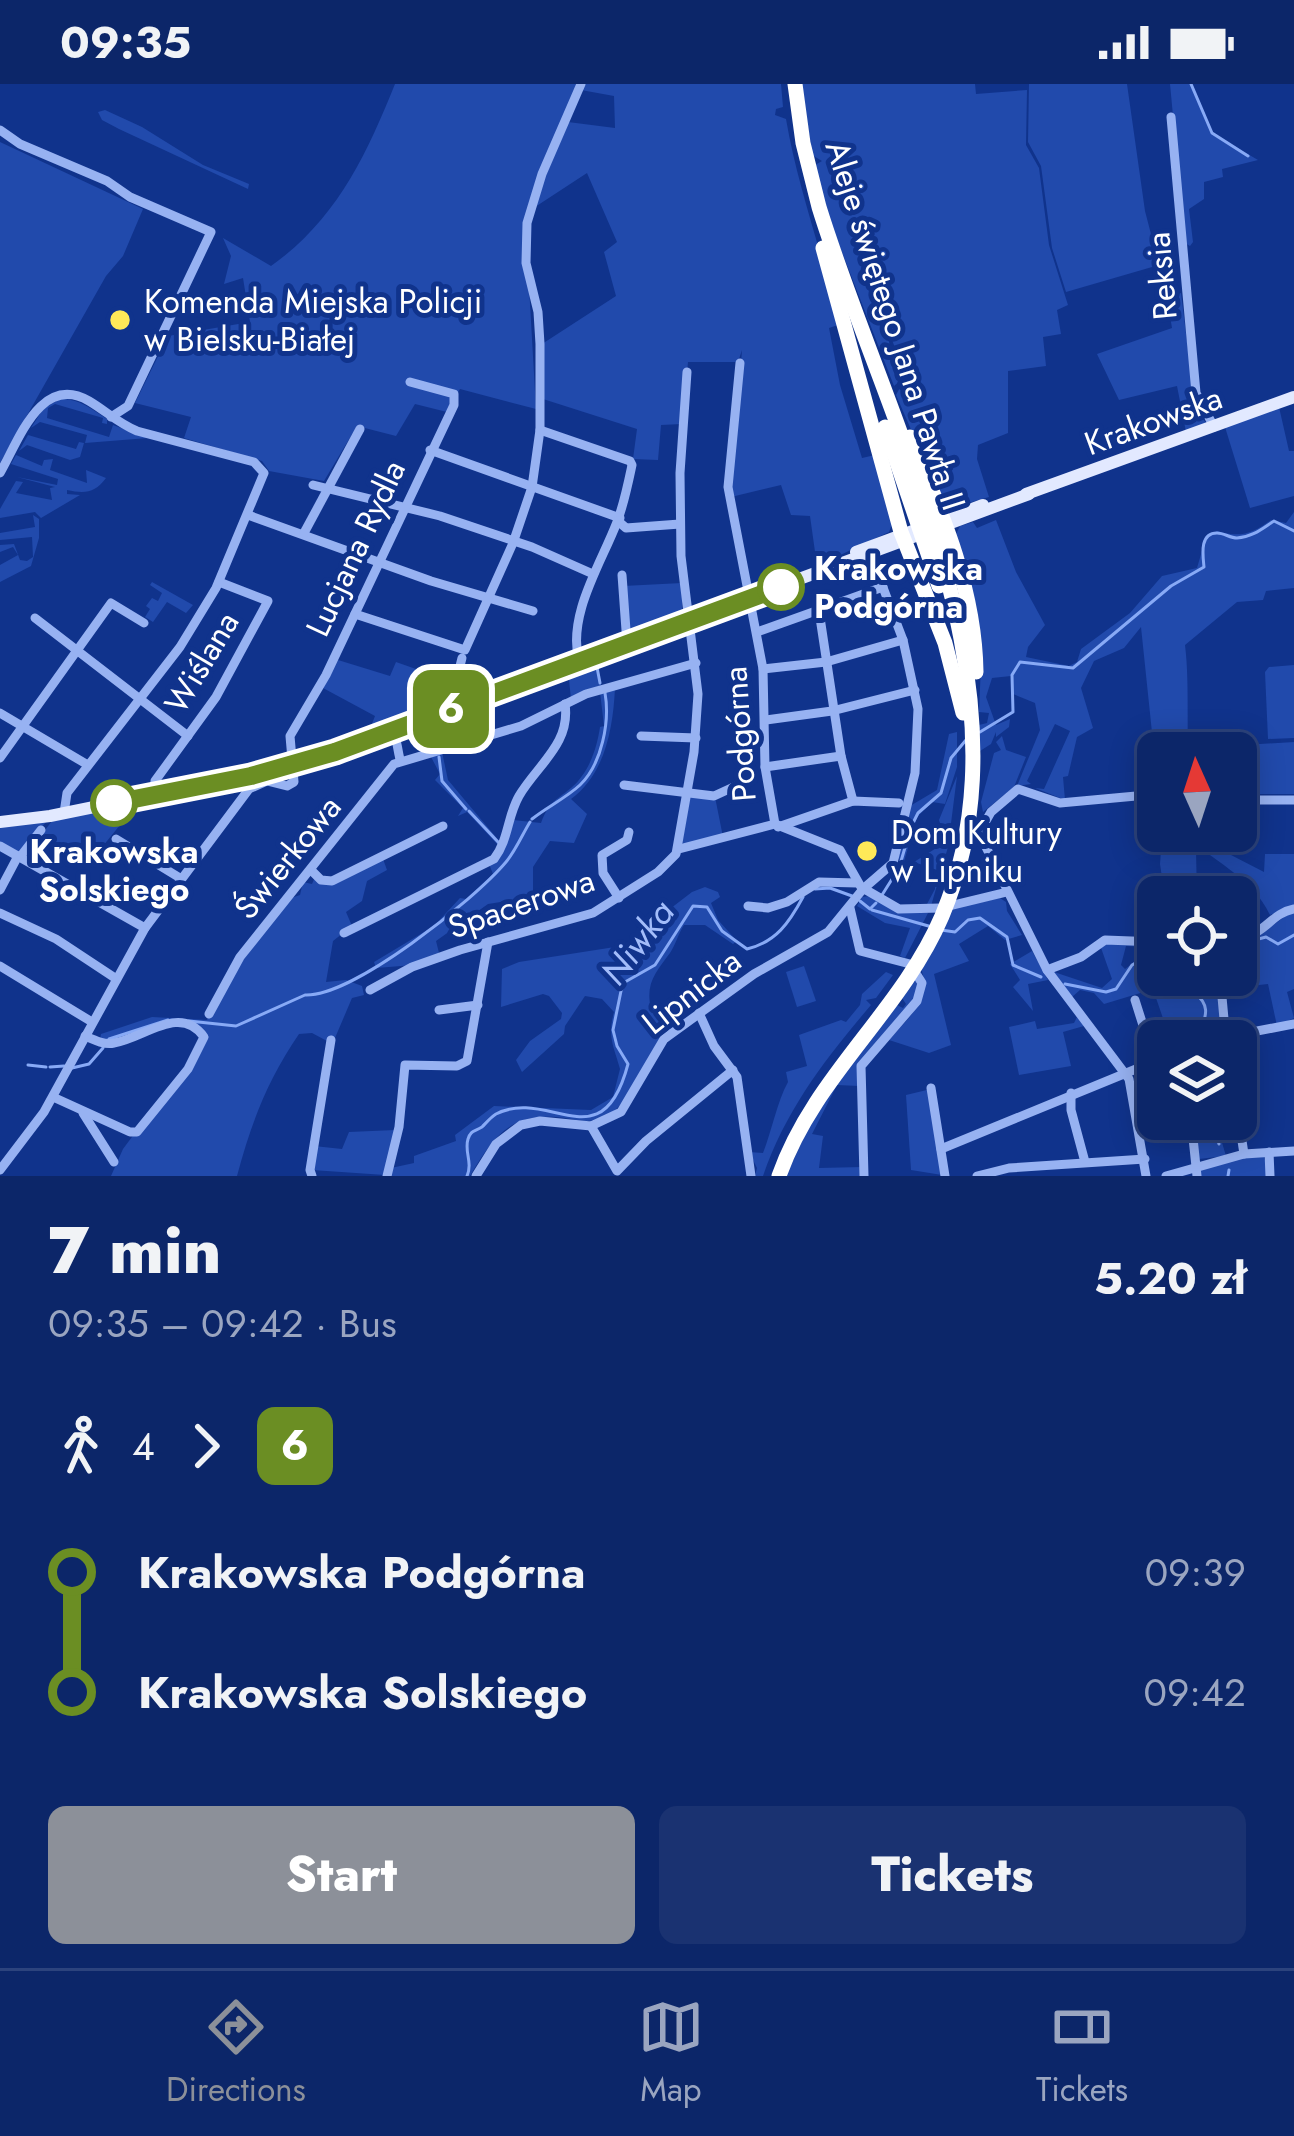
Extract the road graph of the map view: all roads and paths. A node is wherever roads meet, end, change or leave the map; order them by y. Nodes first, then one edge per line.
1 (581, 84) edge
2 (791, 84) edge
3 (793, 107) junction
4 (1171, 117) dead end
5 (0, 130) edge
6 (822, 245) junction
7 (860, 329) junction
8 (740, 363) dead end
9 (687, 372) dead end
10 (410, 382) dead end
11 (1294, 397) edge
12 (110, 417) junction
13 (1214, 427) junction
14 (360, 429) dead end
15 (541, 430) junction
16 (430, 450) junction
17 (0, 473) edge
18 (314, 485) dead end
19 (532, 487) junction
20 (326, 488) junction
21 (406, 506) junction
22 (248, 514) junction
23 (619, 519) junction
24 (941, 523) junction
25 (680, 524) junction
26 (304, 533) junction
27 (908, 535) junction
28 (513, 543) junction
29 (380, 563) junction
30 (876, 569) dead end
31 (593, 574) junction
32 (622, 575) dead end
33 (219, 582) junction
34 (883, 587) junction
35 (487, 595) junction
36 (750, 597) junction
37 (533, 611) dead end
38 (818, 611) junction
39 (355, 614) junction
40 (34, 619) dead end
41 (688, 620) junction
42 (144, 623) dead end
43 (757, 632) junction
44 (903, 640) junction
45 (627, 644) junction
46 (76, 652) junction
47 (463, 654) junction
48 (579, 662) junction
49 (826, 662) junction
50 (696, 663) junction
51 (763, 669) junction
52 (915, 690) junction
53 (140, 699) junction
54 (565, 704) junction
55 (449, 710) junction
56 (832, 711) junction
57 (0, 713) edge
58 (766, 720) junction
59 (968, 723) junction
60 (22, 726) junction
61 (394, 729) junction
62 (188, 736) junction
63 (641, 736) dead end
64 (696, 738) junction
65 (841, 757) junction
66 (0, 758) edge
67 (400, 760) junction
68 (293, 764) junction
69 (88, 765) junction
70 (765, 767) junction
71 (740, 784) dead end
72 (625, 785) dead end
73 (688, 792) junction
74 (154, 795) junction
75 (1137, 796) edge
76 (1257, 800) edge
77 (1294, 800) edge
78 (853, 801) junction
79 (899, 803) dead end
80 (64, 814) junction
81 (0, 822) edge
82 (443, 826) dead end
83 (777, 826) junction
84 (41, 830) dead end
85 (629, 832) dead end
86 (116, 839) dead end
87 (0, 846) edge
88 (679, 849) junction
89 (19, 856) junction
90 (312, 871) junction
91 (180, 878) junction
92 (0, 890) edge
93 (1007, 892) junction
94 (857, 895) junction
95 (619, 898) junction
96 (748, 906) dead end
97 (1294, 908) edge
98 (0, 913) edge
99 (145, 928) junction
100 (344, 933) dead end
101 (1257, 933) edge
102 (1137, 941) edge
103 (488, 942) junction
104 (0, 966) edge
105 (1047, 970) junction
106 (115, 978) junction
107 (370, 990) dead end
108 (1135, 1000) dead end
109 (478, 1005) junction
110 (439, 1010) dead end
111 (699, 1012) junction
112 (209, 1014) dead end
113 (1142, 1020) edge
114 (92, 1022) junction
115 (1294, 1024) edge
116 (1257, 1032) edge
117 (85, 1036) junction
118 (331, 1040) dead end
119 (1137, 1067) edge
120 (733, 1070) junction
121 (1125, 1071) junction
122 (932, 1088) dead end
123 (1071, 1093) junction
124 (53, 1096) junction
125 (80, 1109) junction
126 (591, 1126) junction
127 (1193, 1140) edge
128 (1242, 1140) edge
129 (941, 1149) junction
130 (1294, 1150) edge
131 (1269, 1152) junction
132 (1244, 1154) junction
133 (1144, 1159) junction
134 (114, 1162) dead end
135 (1085, 1162) junction
136 (0, 1170) edge
137 (1196, 1171) edge
138 (1010, 1172) edge
139 (312, 1176) edge
140 (388, 1176) edge
141 (476, 1176) edge
142 (751, 1176) edge
143 (774, 1176) edge
144 (864, 1176) edge
145 (945, 1176) edge
146 (977, 1176) edge
147 (1146, 1176) edge
148 (1166, 1176) edge
149 (1270, 1176) edge

1 - 15 street
2 - 3 highway, Aleje świętego Jana Pawła II
3 - 6 highway, Aleje świętego Jana Pawła II
3 - 7 highway, Aleje świętego Jana Pawła II
4 - 13 street, Reksia
5 - 12 street
6 - 27 highway
6 - 59 highway, Aleje świętego Jana Pawła II
7 - 24 highway
7 - 59 highway, Aleje świętego Jana Pawła II
8 - 36 street
9 - 25 street
10 - 16 street, Lucjana Rydla
11 - 13 main road, Krakowska
12 - 17 street
12 - 22 street
13 - 24 main road, Krakowska
14 - 20 street
15 - 19 street
15 - 23 street
16 - 19 street
16 - 21 street, Lucjana Rydla
18 - 20 street
19 - 23 street
19 - 28 street
20 - 21 street
20 - 26 street
21 - 28 street
21 - 29 street, Lucjana Rydla
22 - 26 street
22 - 33 street
23 - 25 street
23 - 31 street
24 - 27 main road, Krakowska
24 - 59 highway
25 - 41 street
26 - 29 street
27 - 36 main road, Krakowska
27 - 59 highway
28 - 31 street
28 - 35 street
29 - 35 street
29 - 39 street, Lucjana Rydla
30 - 34 street
31 - 48 street
32 - 45 street
33 - 53 street
33 - 62 street, Wiślana
34 - 38 street
34 - 44 street
35 - 37 street
35 - 47 street
36 - 41 main road, Krakowska
36 - 43 street, Podgórna
38 - 43 street
38 - 49 street
39 - 47 street
39 - 68 street, Lucjana Rydla
40 - 46 street
41 - 45 main road, Krakowska
41 - 50 street
42 - 46 street
43 - 51 street, Podgórna
44 - 49 street
44 - 52 street
45 - 48 main road, Krakowska
46 - 53 street
46 - 60 street
47 - 55 street
48 - 55 main road, Krakowska
49 - 51 street
49 - 56 street
50 - 54 street
50 - 64 street
51 - 58 street, Podgórna
52 - 56 street
52 - 94 street, Lipnicka
53 - 62 street
53 - 69 street
54 - 67 street
54 - 100 street
55 - 61 main road, Krakowska
56 - 58 street
56 - 65 street
57 - 60 street
58 - 70 street, Podgórna
59 - 143 highway, Aleje świętego Jana Pawła II
60 - 66 street
60 - 69 street
61 - 67 street
61 - 68 main road, Krakowska
62 - 74 street, Wiślana
63 - 64 street
64 - 73 street
65 - 70 street
65 - 78 street
67 - 90 street, Świerkowa
68 - 74 main road, Krakowska
68 - 91 street
69 - 80 street
70 - 83 street, Podgórna
71 - 73 street
72 - 73 street
73 - 88 street
74 - 80 main road, Krakowska
75 - 93 street
76 - 77 street
78 - 79 street
78 - 83 street
80 - 81 main road, Krakowska
82 - 90 street
83 - 88 street
83 - 94 street, Podgórna
84 - 89 street
85 - 95 street
86 - 91 street
87 - 89 street
88 - 95 street, Spacerowa
89 - 92 street
89 - 99 street
90 - 112 street, Świerkowa
91 - 99 street
93 - 94 street
93 - 105 street
94 - 96 street
94 - 111 street, Lipnicka
94 - 144 street
95 - 103 street, Spacerowa
97 - 101 street
98 - 106 street
99 - 106 street
102 - 105 street
103 - 107 street, Spacerowa
103 - 109 street
104 - 114 street
105 - 121 street
106 - 114 street
108 - 113 street
109 - 110 street
109 - 140 street
111 - 120 street
111 - 126 street, Lipnicka
114 - 117 street
115 - 116 street
117 - 124 street
117 - 125 street
118 - 139 street
119 - 121 street
120 - 126 street
120 - 142 street
121 - 123 street
121 - 133 street
122 - 129 street
123 - 129 street
123 - 135 street
124 - 125 street
124 - 136 street
125 - 134 street
126 - 141 street
127 - 137 street
128 - 132 street
129 - 145 street
130 - 131 street
131 - 132 street
131 - 149 street
132 - 137 street
133 - 135 street
133 - 147 street
135 - 138 street
137 - 148 street
138 - 146 street

